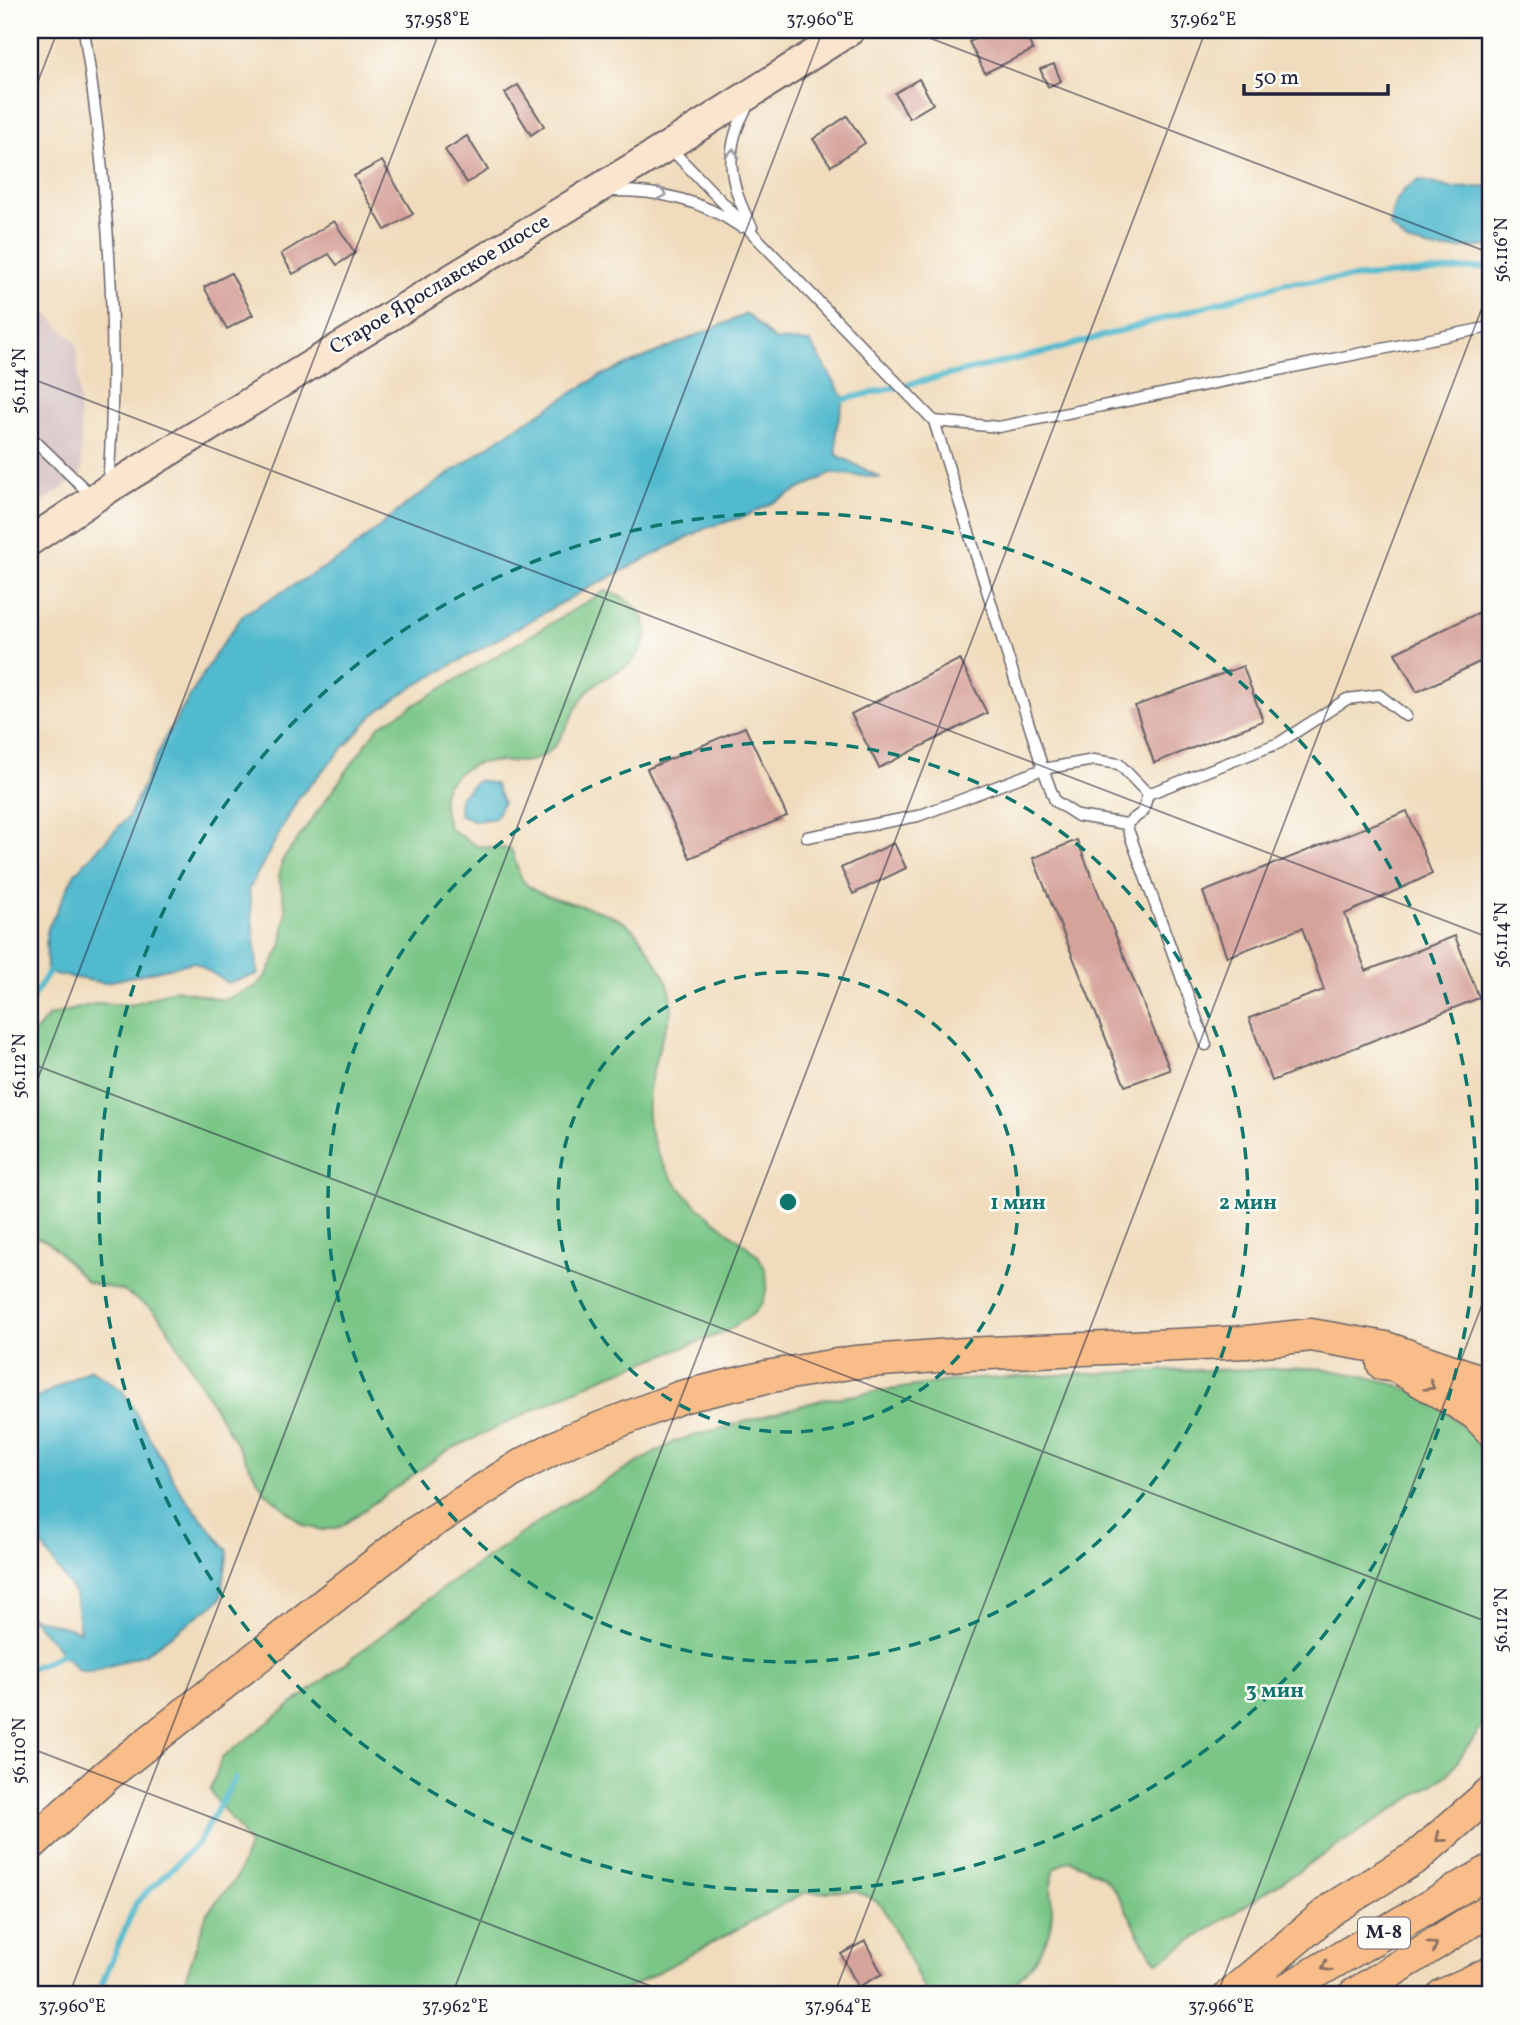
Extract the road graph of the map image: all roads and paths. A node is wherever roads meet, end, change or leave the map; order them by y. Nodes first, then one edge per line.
1 (84, 30) edge
2 (851, 30) edge
3 (759, 88) junction
4 (668, 146) junction
5 (594, 191) junction
6 (759, 239) junction
7 (1490, 327) edge
8 (934, 421) junction
9 (30, 436) edge
10 (101, 493) junction
11 (30, 541) edge
12 (1406, 716) dead end
13 (1043, 769) junction
14 (1149, 794) junction
15 (1126, 824) junction
16 (807, 837) dead end
17 (1206, 1045) dead end
18 (1247, 1342) junction
19 (1490, 1384) edge
20 (1490, 1429) edge
21 (107, 1775) junction
22 (1490, 1793) edge
23 (30, 1822) edge
24 (30, 1845) edge
25 (1490, 1871) edge
26 (1490, 1909) edge
27 (1490, 1973) edge
28 (1230, 1995) edge
29 (1277, 1995) edge
30 (1354, 1995) edge
31 (1443, 1995) edge

1 - 10 lane
2 - 3 main road, Старое Ярославское шоссе
3 - 4 main road, Старое Ярославское шоссе
6 -> 3 lane
4 - 5 main road, Старое Ярославское шоссе
4 - 6 lane
5 -> 6 lane
5 - 10 main road, Старое Ярославское шоссе
6 - 8 lane
7 - 8 lane
8 - 13 lane
9 - 10 lane
10 - 11 main road, Старое Ярославское шоссе
12 - 14 lane
13 - 14 lane
13 - 15 lane
13 - 16 lane
14 - 15 lane
15 - 17 lane
18 - 19 highway
18 -> 20 highway
18 - 21 highway
21 - 23 highway
21 - 24 highway
22 -> 28 highway
25 -> 29 highway, М-8
30 -> 26 highway, М-8
27 - 31 highway

